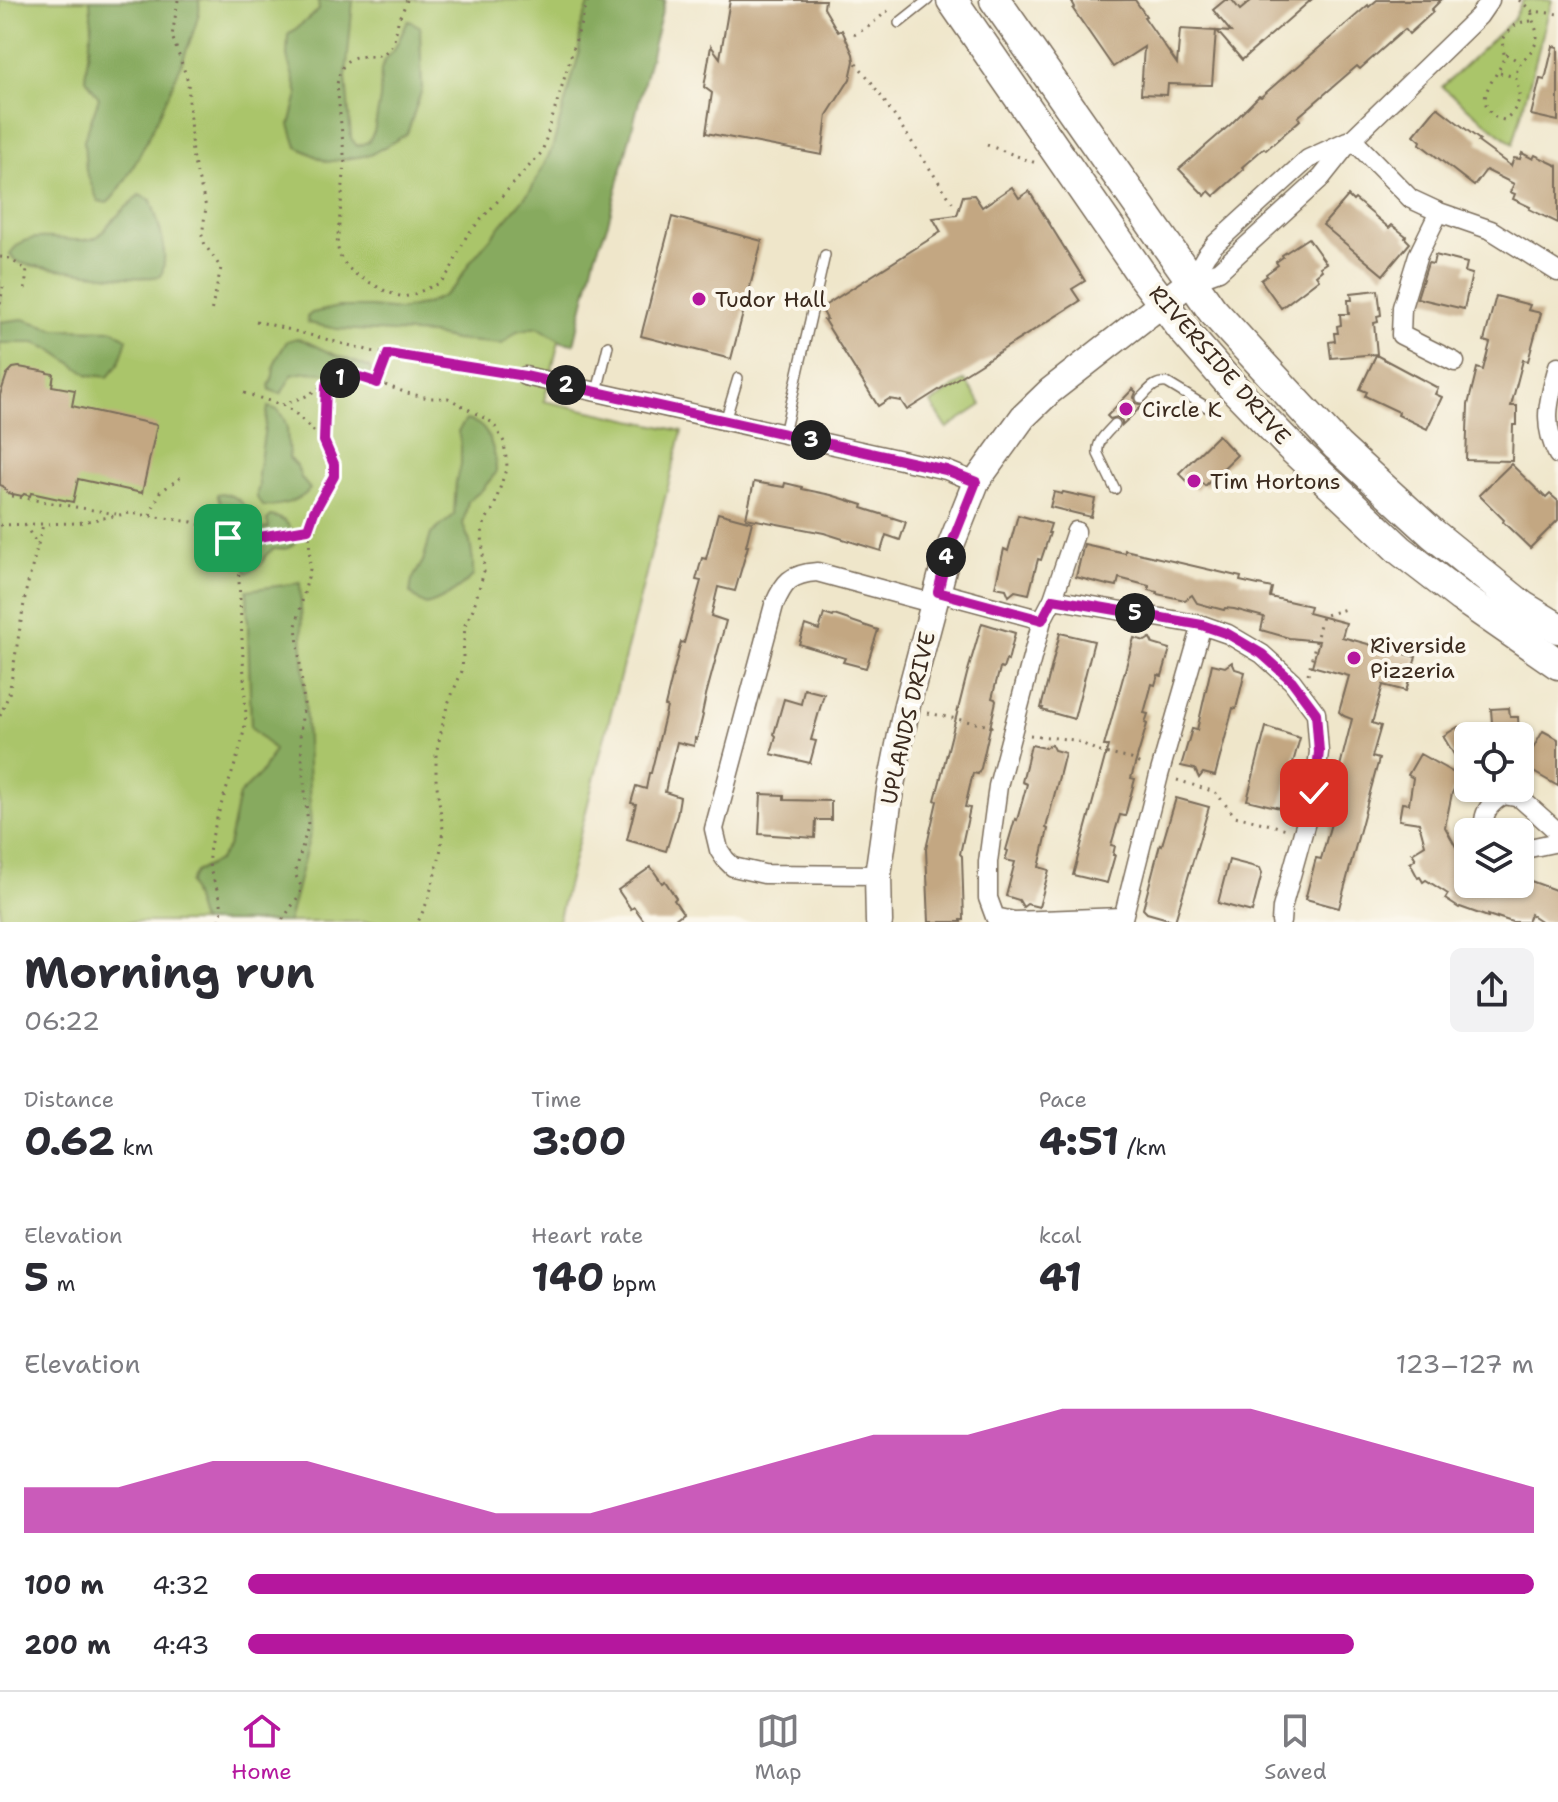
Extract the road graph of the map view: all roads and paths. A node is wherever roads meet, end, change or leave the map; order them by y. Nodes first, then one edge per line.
1 (178, 0) edge
2 (407, 0) edge
3 (588, 0) edge
4 (928, 0) edge
5 (952, 0) edge
6 (995, 0) edge
7 (1490, 0) edge
8 (1519, 0) edge
9 (890, 9) dead end
10 (1532, 11) junction
11 (1558, 14) edge
12 (1531, 21) junction
13 (899, 23) dead end
14 (854, 35) dead end
15 (1504, 53) junction
16 (1520, 62) junction
17 (856, 63) dead end
18 (1498, 72) junction
19 (1515, 77) junction
20 (1352, 139) junction
21 (987, 145) dead end
22 (1045, 166) dead end
23 (955, 206) dead end
24 (1439, 212) junction
25 (825, 255) dead end
26 (0, 257) edge
27 (1558, 272) edge
28 (1191, 281) junction
29 (3, 287) dead end
30 (25, 289) dead end
31 (0, 304) edge
32 (1164, 304) junction
33 (211, 312) dead end
34 (256, 321) dead end
35 (608, 346) dead end
36 (388, 354) junction
37 (1455, 362) dead end
38 (1558, 366) edge
39 (525, 376) joint
40 (738, 378) dead end
41 (377, 383) junction
42 (326, 385) junction
43 (597, 392) junction
44 (244, 393) dead end
45 (1141, 398) dead end
46 (282, 405) junction
47 (1210, 409) dead end
48 (725, 421) junction
49 (1115, 424) dead end
50 (784, 434) junction
51 (324, 441) junction
52 (1558, 455) edge
53 (184, 475) dead end
54 (976, 482) junction
55 (1115, 489) dead end
56 (12, 496) dead end
57 (120, 515) junction
58 (150, 515) junction
59 (0, 525) edge
60 (25, 525) junction
61 (43, 525) junction
62 (308, 529) junction
63 (1076, 531) dead end
64 (228, 538) junction
65 (38, 546) junction
66 (936, 598) junction
67 (1053, 599) junction
68 (1349, 608) dead end
69 (1042, 620) junction
70 (1202, 625) junction
71 (1558, 628) edge
72 (1558, 664) edge
73 (1304, 697) junction
74 (928, 713) dead end
75 (0, 716) edge
76 (1012, 731) junction
77 (1159, 775) junction
78 (1484, 818) edge
79 (1558, 832) edge
80 (1303, 833) junction
81 (1558, 842) edge
82 (1534, 847) edge
83 (878, 875) junction
84 (1122, 920) edge
85 (219, 922) edge
86 (281, 922) edge
87 (418, 922) edge
88 (879, 922) edge
89 (1281, 922) edge

1 - 33 path
2 - 3 path
4 - 13 lane
5 - 32 main road, RIVERSIDE DRIVE
6 - 28 main road, RIVERSIDE DRIVE
7 - 20 street
8 - 10 path
9 - 14 path
10 - 11 path
10 - 12 path
12 - 15 path
12 - 16 path
15 - 16 path
15 - 18 path
16 - 19 path
17 - 23 path
18 - 19 path
18 - 19 path
20 - 24 street
20 - 28 street
21 - 22 path
24 - 27 street
24 - 37 street
25 - 50 lane
26 - 30 path
28 - 32 street, UPLANDS DRIVE
28 - 71 main road, RIVERSIDE DRIVE
29 - 31 path
32 - 54 street, UPLANDS DRIVE
32 - 72 main road, RIVERSIDE DRIVE
34 - 36 path
35 - 43 lane
36 - 39 path
36 - 41 path
38 - 52 street
39 - 43 street
40 - 48 lane
41 - 42 path
41 - 87 path
42 - 46 path
42 - 51 path
43 - 48 street
44 - 46 path
45 - 47 lane
46 - 51 path
48 - 50 street
49 - 55 lane
50 - 54 street
51 - 62 path
53 - 58 path
54 - 66 street, UPLANDS DRIVE
56 - 57 path
57 - 58 path
57 - 61 path
58 - 64 path
59 - 60 path
60 - 61 path
60 - 65 path
61 - 65 path
62 - 64 path
62 - 86 path
63 - 67 street
64 - 85 path
65 - 75 path
66 - 69 street
66 - 83 street, UPLANDS DRIVE
66 - 83 street
67 - 69 street
67 - 70 street
68 - 73 path
69 - 76 street
70 - 73 street
70 - 77 street
73 - 80 street
74 - 76 path
76 - 77 path
76 - 84 street
77 - 80 path
77 - 84 street
78 - 79 street
80 - 89 street
81 - 82 street
83 - 88 street, UPLANDS DRIVE

